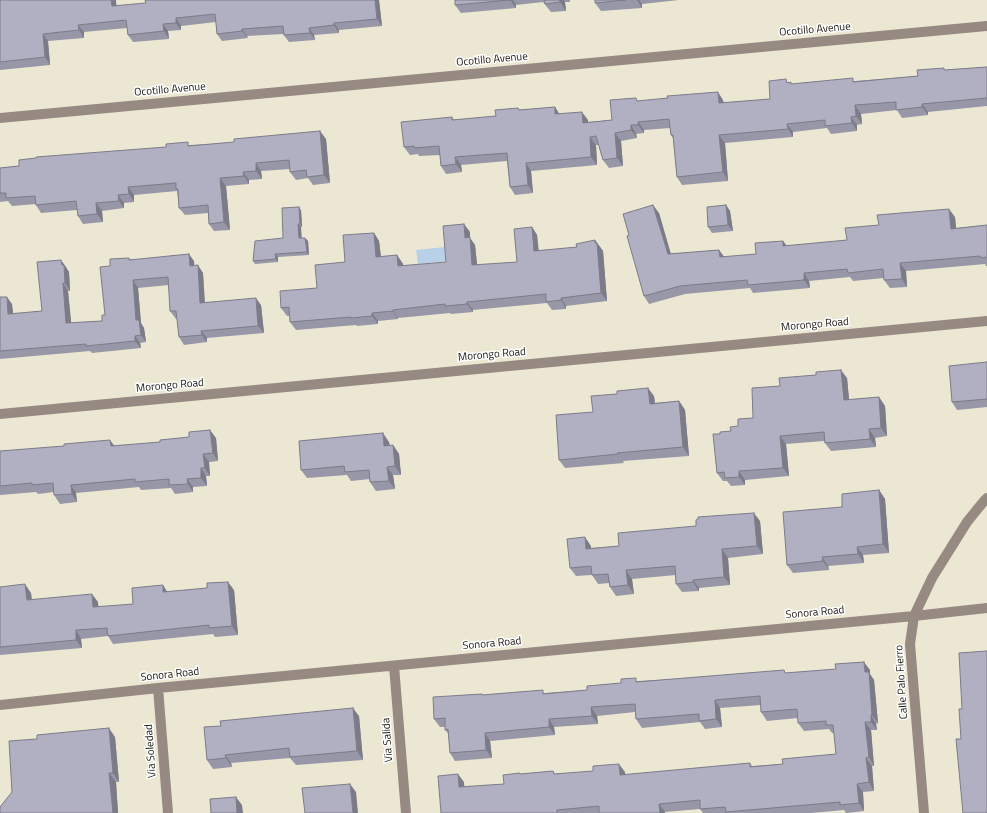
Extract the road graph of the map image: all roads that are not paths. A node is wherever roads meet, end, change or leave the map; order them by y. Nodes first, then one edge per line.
1 (987, 26) edge
2 (0, 118) edge
3 (987, 321) edge
4 (0, 414) edge
5 (987, 498) edge
6 (987, 608) edge
7 (914, 616) junction
8 (394, 666) junction
9 (158, 688) junction
10 (0, 705) edge
11 (168, 813) edge
12 (406, 813) edge
13 (924, 813) edge

1 - 2 street, Ocotillo Avenue
3 - 4 street, Morongo Road
5 - 7 street, Calle Palo Fierro
6 - 7 street, Sonora Road
7 - 8 street, Sonora Road
7 - 13 street, Calle Palo Fierro
8 - 9 street, Sonora Road
8 - 12 street, Via Salida
9 - 10 street, Sonora Road
9 - 11 street, Via Soledad

